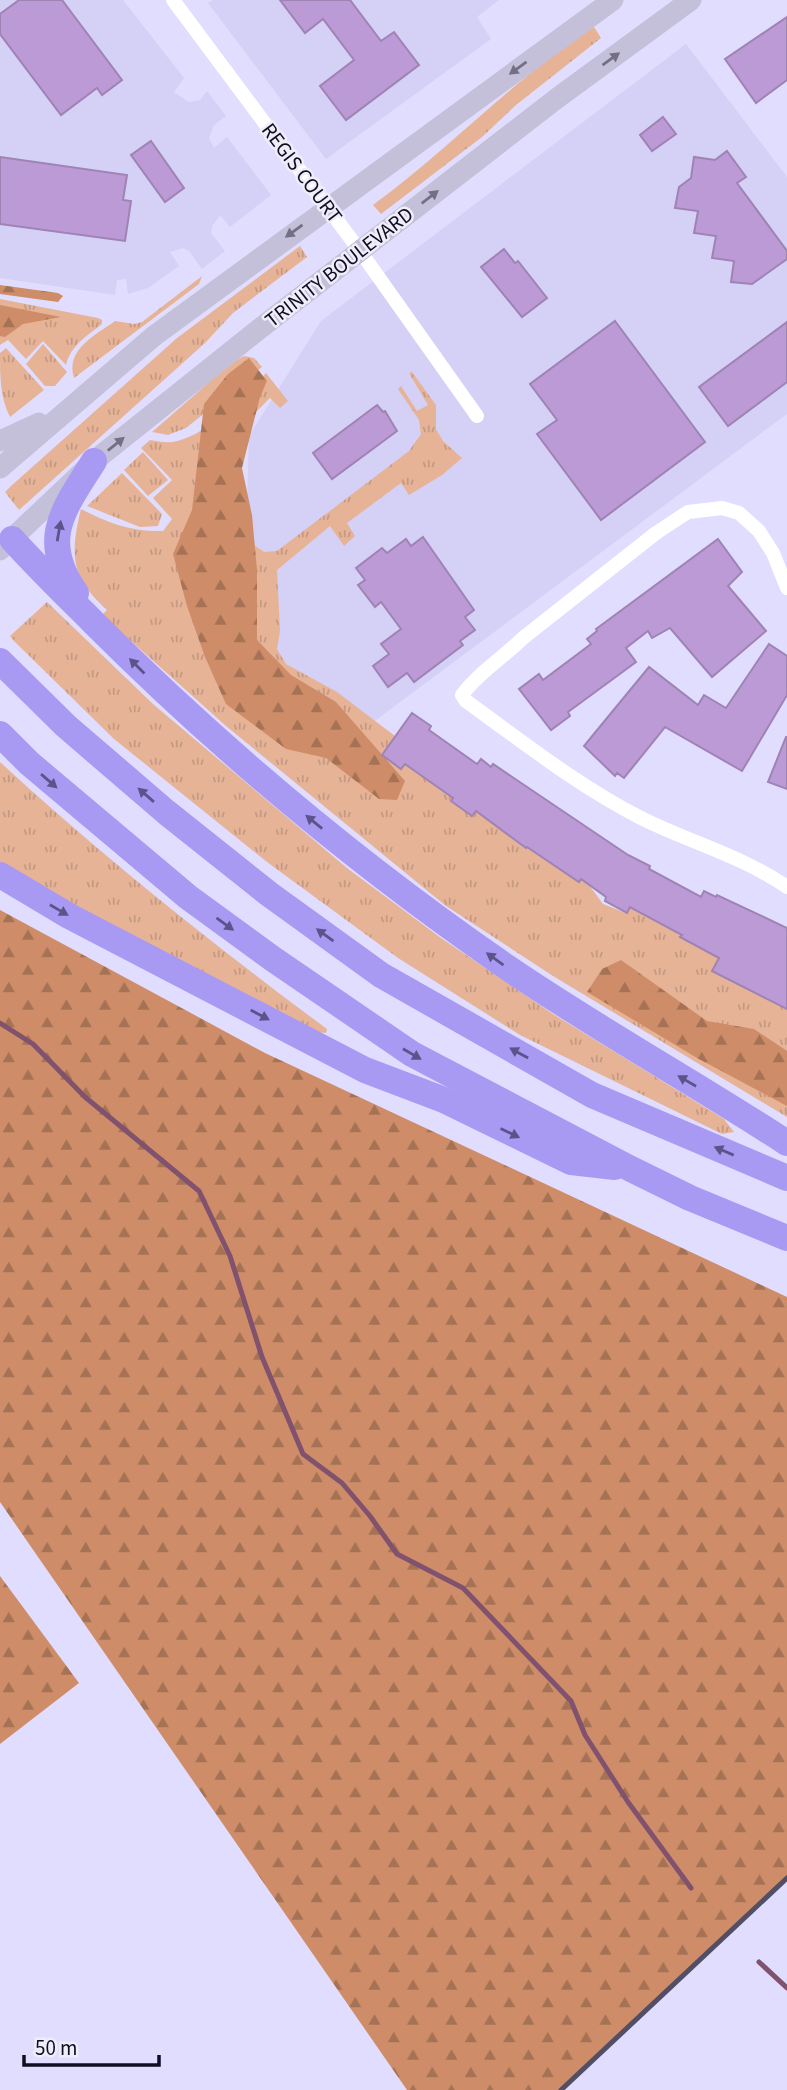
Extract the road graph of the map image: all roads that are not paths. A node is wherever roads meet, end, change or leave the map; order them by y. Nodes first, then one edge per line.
1 (173, 0) edge
2 (613, 0) edge
3 (691, 0) edge
4 (327, 208) junction
5 (360, 251) junction
6 (72, 405) junction
7 (477, 416) dead end
8 (0, 440) edge
9 (94, 461) junction
10 (0, 468) edge
11 (4, 538) edge
12 (787, 588) edge
13 (105, 634) junction
14 (0, 661) edge
15 (0, 733) edge
16 (0, 875) edge
17 (787, 887) edge
18 (787, 1143) edge
19 (631, 1169) junction
20 (787, 1178) edge
21 (787, 1238) edge

1 - 4 street, REGIS COURT
2 -> 4 main road
5 -> 3 main road, TRINITY BOULEVARD
4 - 5 street, REGIS COURT
4 -> 6 main road
5 - 7 street, REGIS COURT
9 -> 5 main road, TRINITY BOULEVARD
6 - 8 main road
6 - 10 main road
9 - 11 main road, TRINITY BOULEVARD
13 -> 9 highway
11 - 13 highway
12 - 17 street
18 -> 13 highway
20 -> 14 highway
15 -> 19 highway
16 -> 19 highway
19 - 21 highway

